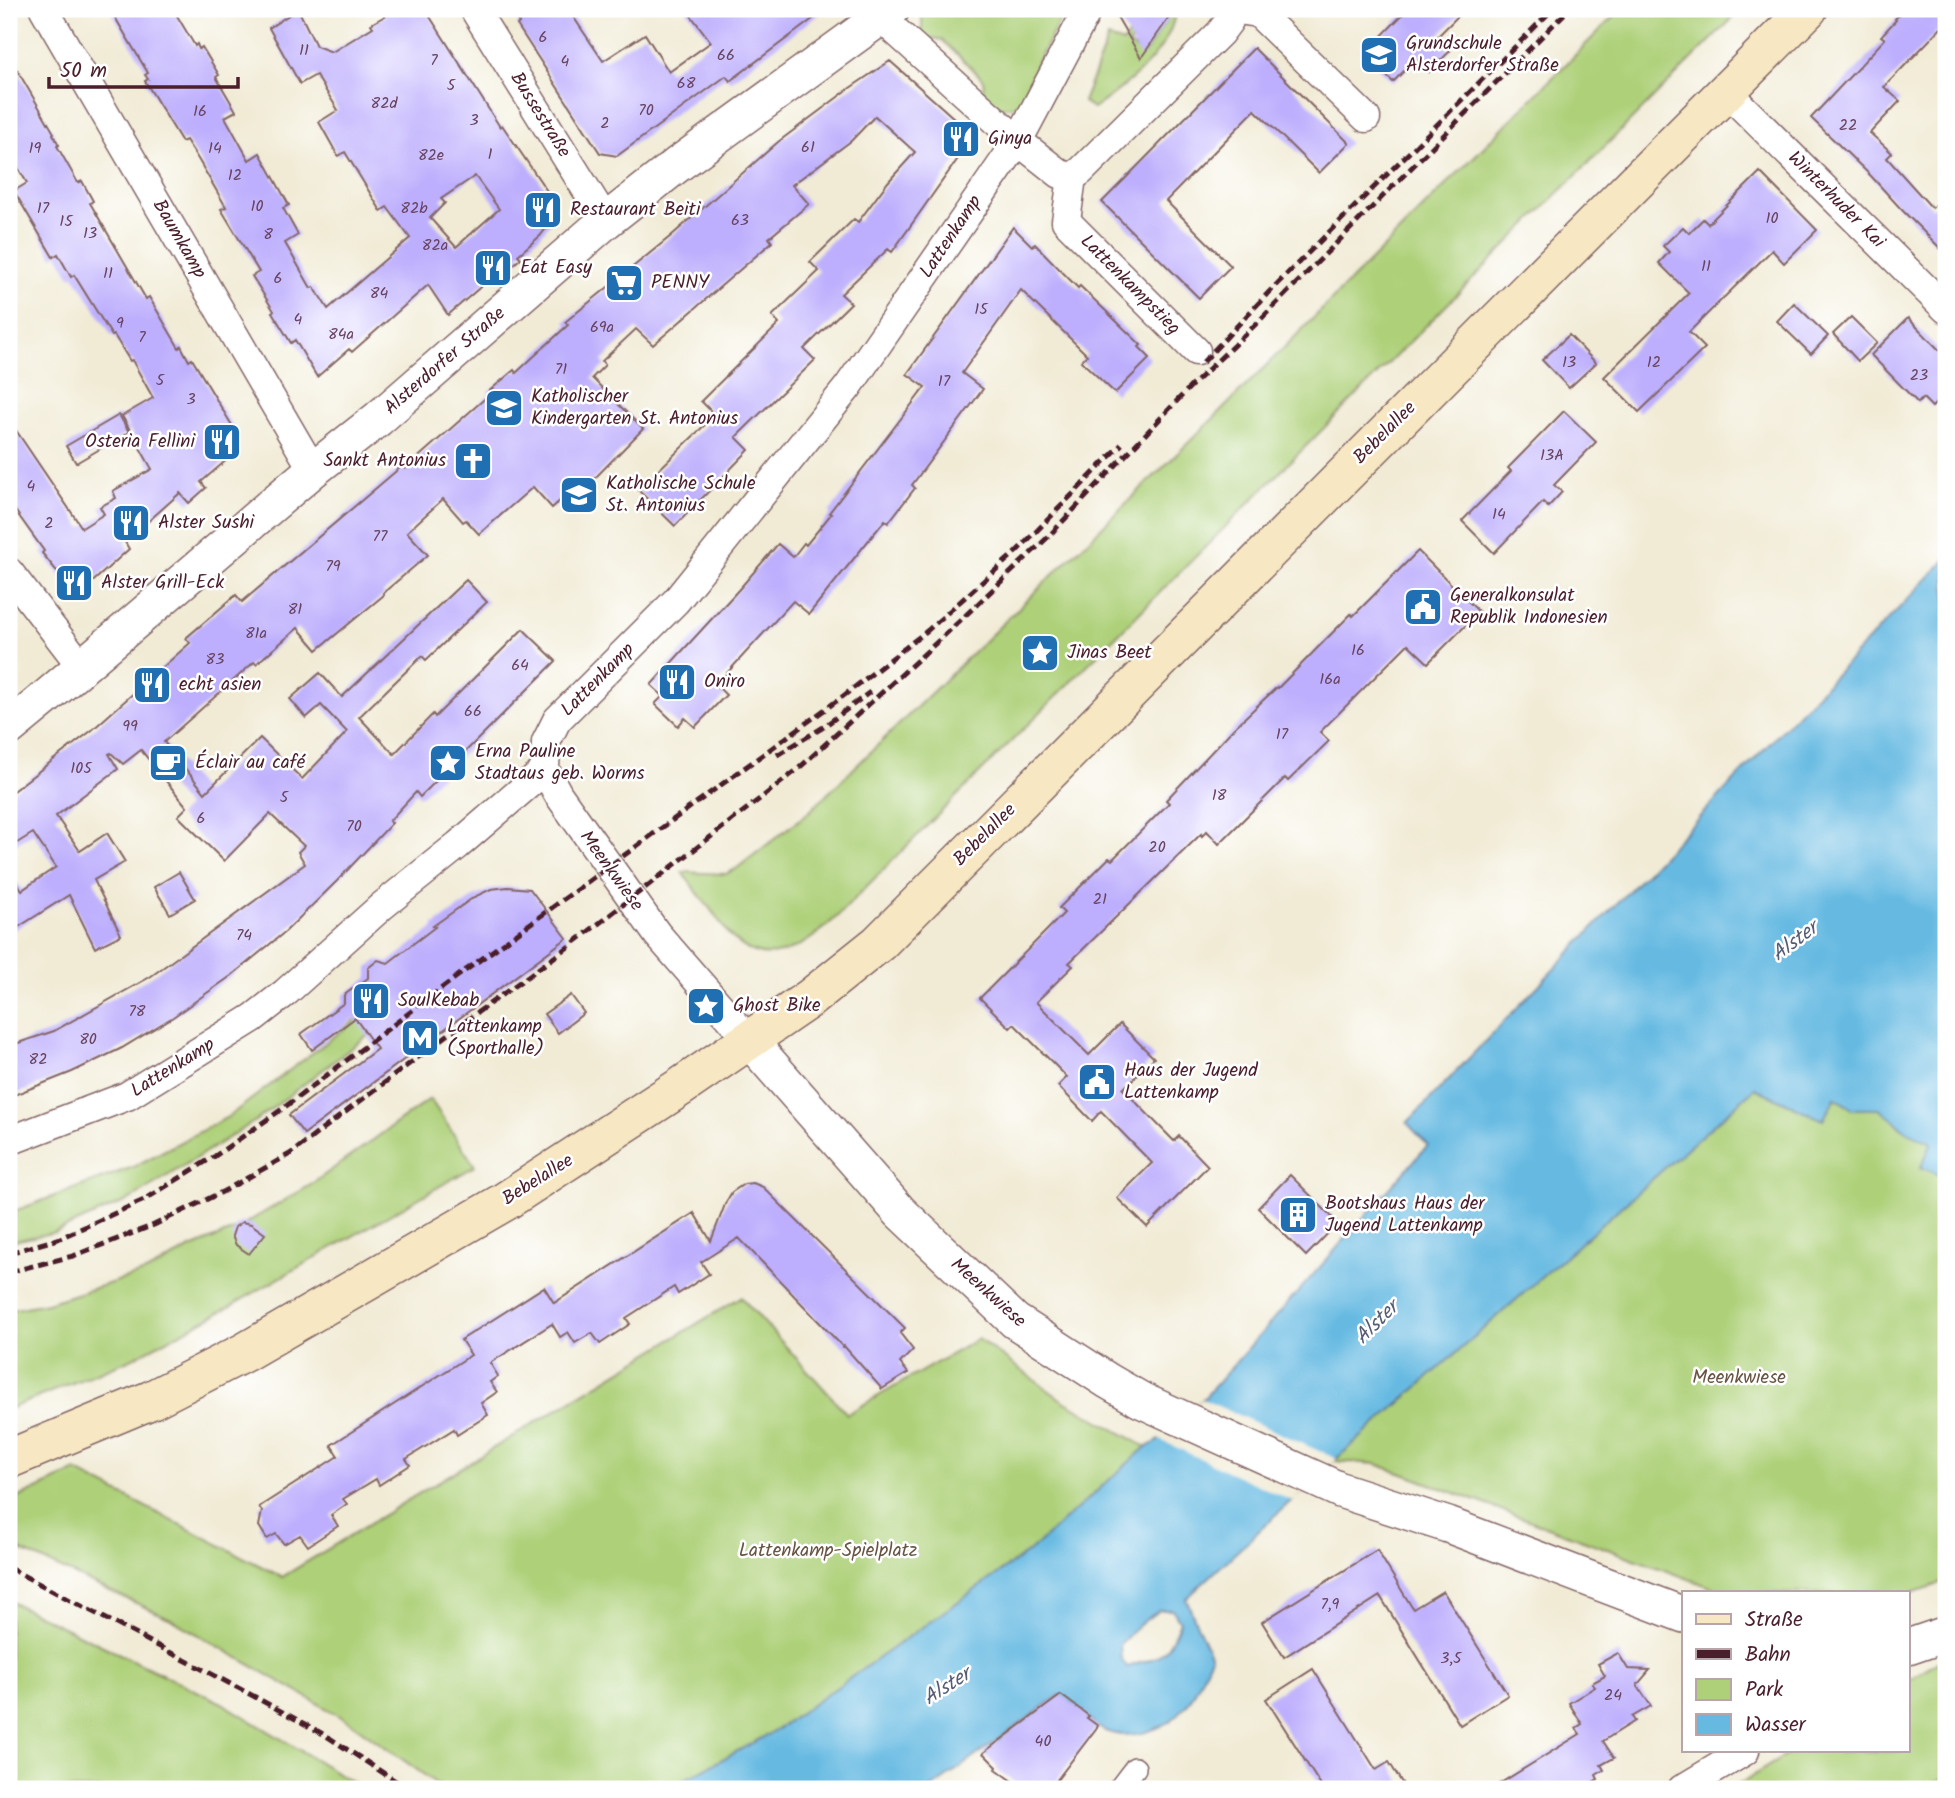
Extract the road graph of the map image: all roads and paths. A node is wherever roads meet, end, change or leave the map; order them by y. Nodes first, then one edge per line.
1 (44, 9) edge
2 (474, 9) edge
3 (1088, 9) edge
4 (1232, 9) edge
5 (1808, 9) edge
6 (886, 13) edge
7 (1726, 91) junction
8 (1366, 118) dead end
9 (1018, 141) junction
10 (1072, 177) junction
11 (606, 221) junction
12 (1946, 309) edge
13 (1196, 351) dead end
14 (313, 470) junction
15 (9, 572) edge
16 (82, 667) junction
17 (9, 728) edge
18 (545, 770) junction
19 (749, 1040) junction
20 (9, 1141) edge
21 (9, 1459) edge
22 (1682, 1614) edge
23 (1946, 1634) edge
24 (1910, 1646) edge
25 (1743, 1752) edge
26 (1135, 1768) dead end
27 (1119, 1789) edge
28 (1682, 1789) edge

1 - 14 street, Baumkamp
2 - 11 street, Bussestraße
3 - 9 street, Lattenkamp
4 - 8 street
4 - 10 street
5 - 7 main road, Bebelallee
6 - 9 street
6 - 11 street, Alsterdorfer Straße
7 - 12 street, Winterhuder Kai
7 - 19 main road, Bebelallee
9 - 10 street
9 - 18 street, Lattenkamp
10 - 13 street, Lattenkampstieg
11 - 14 street, Alsterdorfer Straße
14 - 16 street, Alsterdorfer Straße
15 - 16 street
16 - 17 street, Alsterdorfer Straße
18 - 19 street, Meenkwiese
18 - 20 street, Lattenkamp
19 - 21 main road, Bebelallee
19 - 22 street, Meenkwiese
23 - 24 street
25 - 28 street
26 - 27 street

